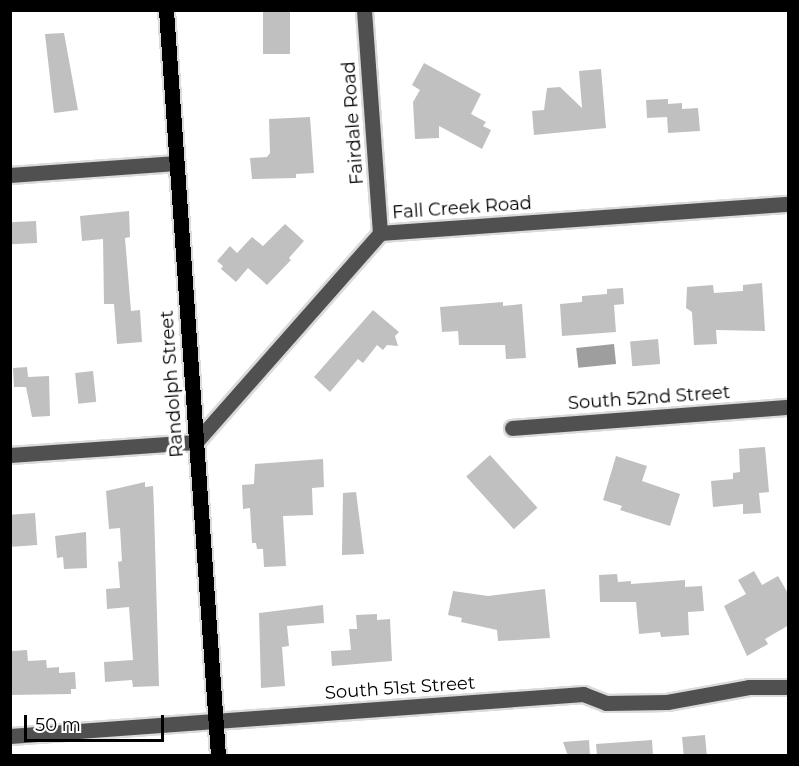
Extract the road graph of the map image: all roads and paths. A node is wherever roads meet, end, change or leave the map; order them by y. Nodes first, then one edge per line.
1 (166, 10) edge
2 (364, 10) edge
3 (176, 163) junction
4 (10, 175) edge
5 (789, 204) edge
6 (380, 233) junction
7 (789, 407) edge
8 (512, 428) dead end
9 (196, 442) junction
10 (10, 455) edge
11 (789, 687) edge
12 (215, 721) junction
13 (10, 736) edge
14 (218, 756) edge

1 - 3 main road, Randolph Street
2 - 6 street, Fairdale Road
3 - 4 street
3 - 9 main road, Randolph Street
5 - 6 street, Fall Creek Road
6 - 9 street, Fall Creek Road
7 - 8 street, South 52nd Street
9 - 10 street
9 - 12 main road, Randolph Street
11 - 12 street, South 51st Street
12 - 13 street, South 51st Street
12 - 14 main road, Randolph Street

